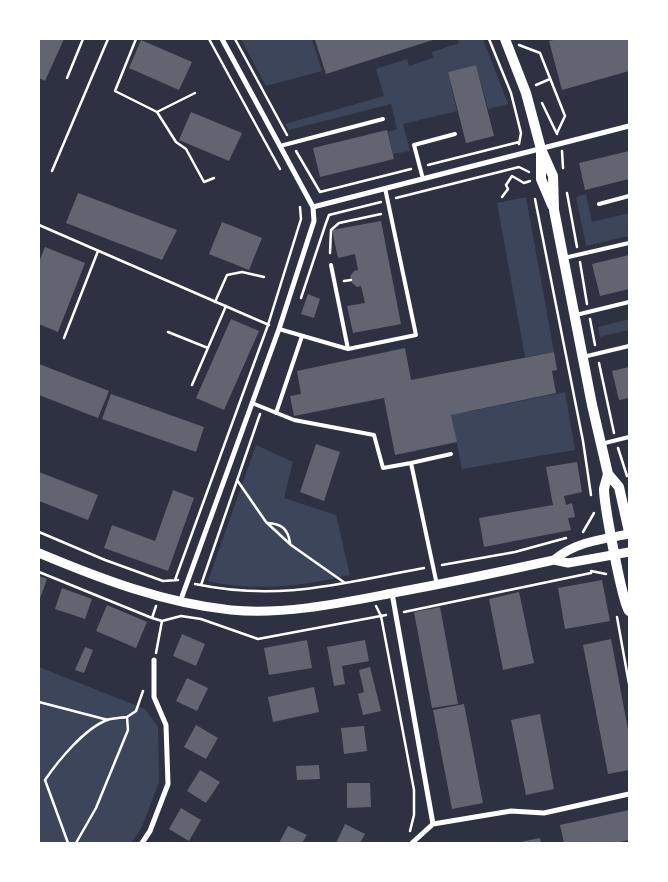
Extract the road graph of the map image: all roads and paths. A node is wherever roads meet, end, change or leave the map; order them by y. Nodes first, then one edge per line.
1 (83, 39) edge
2 (108, 39) edge
3 (136, 39) edge
4 (209, 39) edge
5 (222, 39) edge
6 (235, 39) edge
7 (489, 39) edge
8 (505, 39) edge
9 (518, 44) dead end
10 (67, 78) dead end
11 (550, 79) junction
12 (535, 85) dead end
13 (195, 93) dead end
14 (157, 112) junction
15 (383, 119) dead end
16 (629, 126) edge
17 (557, 133) dead end
18 (455, 134) dead end
19 (292, 143) junction
20 (280, 146) junction
21 (541, 149) junction
22 (522, 153) junction
23 (52, 171) dead end
24 (529, 172) junction
25 (283, 175) dead end
26 (214, 178) dead end
27 (423, 179) junction
28 (385, 188) junction
29 (317, 190) dead end
30 (533, 190) dead end
31 (629, 196) edge
32 (502, 197) dead end
33 (296, 199) dead end
34 (388, 200) junction
35 (599, 204) dead end
36 (313, 207) junction
37 (390, 212) junction
38 (301, 219) junction
39 (314, 221) junction
40 (39, 225) edge
41 (629, 243) edge
42 (98, 250) junction
43 (330, 253) dead end
44 (564, 258) junction
45 (331, 265) dead end
46 (264, 277) dead end
47 (215, 302) junction
48 (629, 302) edge
49 (226, 306) junction
50 (575, 316) junction
51 (268, 325) junction
52 (279, 329) junction
53 (168, 332) dead end
54 (302, 336) junction
55 (64, 338) dead end
56 (629, 346) edge
57 (208, 348) junction
58 (348, 349) junction
59 (583, 357) junction
60 (192, 385) dead end
61 (252, 403) junction
62 (276, 413) junction
63 (629, 437) edge
64 (601, 444) junction
65 (451, 454) dead end
66 (411, 462) junction
67 (608, 474) junction
68 (237, 480) dead end
69 (592, 503) dead end
70 (594, 512) dead end
71 (266, 522) junction
72 (39, 532) edge
73 (629, 533) edge
74 (572, 536) dead end
75 (612, 537) junction
76 (584, 544) junction
77 (290, 545) junction
78 (629, 552) edge
79 (39, 553) edge
80 (615, 555) junction
81 (554, 560) junction
82 (588, 560) junction
83 (433, 567) junction
84 (39, 572) edge
85 (591, 573) junction
86 (370, 578) junction
87 (175, 580) junction
88 (163, 581) junction
89 (611, 581) dead end
90 (188, 582) junction
91 (345, 583) junction
92 (437, 585) junction
93 (392, 593) junction
94 (158, 596) junction
95 (374, 597) junction
96 (180, 602) junction
97 (616, 609) dead end
98 (629, 611) edge
99 (395, 614) junction
100 (381, 616) junction
101 (152, 618) junction
102 (162, 621) junction
103 (154, 660) joint
104 (629, 684) edge
105 (145, 686) dead end
106 (39, 702) edge
107 (127, 717) junction
108 (108, 720) junction
109 (629, 794) edge
110 (433, 824) junction
111 (68, 843) edge
112 (76, 843) edge
113 (142, 843) edge
114 (413, 843) edge

1 - 10 path
2 - 23 path
3 - 14 path
4 - 25 path
5 - 20 street
6 - 19 path
7 - 22 path
8 - 21 main road
9 - 11 path
11 - 12 path
11 - 17 path
13 - 14 path
14 - 26 path
15 - 19 lane
16 - 21 street
18 - 27 lane
19 - 20 lane
19 - 29 path
20 - 36 street
21 - 22 street
21 - 44 main road
22 - 24 path
22 - 27 street
24 - 32 path
24 - 34 path
27 - 28 street
28 - 34 lane
28 - 36 street
30 - 69 path
31 - 35 lane
33 - 38 path
34 - 37 lane
34 - 39 path
36 - 39 street
37 - 43 path
37 - 58 lane
38 - 39 path
38 - 51 path
39 - 52 street
40 - 42 path
41 - 44 lane
42 - 47 path
42 - 55 path
44 - 50 main road
45 - 58 lane
46 - 47 path
47 - 49 path
48 - 50 lane
49 - 51 path
49 - 57 path
50 - 59 main road
51 - 52 path
51 - 87 path
52 - 54 lane
52 - 61 street
53 - 57 path
54 - 58 lane
54 - 62 lane
56 - 59 lane
57 - 60 path
59 - 64 main road
61 - 62 lane
61 - 90 street
62 - 66 lane
63 - 64 lane
64 - 67 main road
65 - 66 lane
66 - 83 lane
67 - 73 main road
67 - 75 main road
68 - 71 path
70 - 76 path
71 - 77 path
71 - 77 path
72 - 88 path
73 - 75 street
74 - 83 path
75 - 76 street
75 - 80 main road
76 - 81 street
77 - 91 path
78 - 80 street
79 - 94 street
80 - 82 street
80 - 98 main road
81 - 82 street
81 - 92 street
82 - 85 path
83 - 86 path
83 - 92 lane
84 - 101 path
85 - 89 path
85 - 99 path
86 - 91 path
86 - 95 path
87 - 88 path
87 - 90 path
88 - 94 path
90 - 91 path
90 - 96 street
92 - 93 street
93 - 95 street
93 - 99 street
94 - 96 street
94 - 101 path
95 - 96 street
95 - 100 path
97 - 104 path
99 - 100 path
99 - 110 street
100 - 102 path
100 - 114 path
101 - 102 path
102 - 103 path
103 - 113 street
105 - 107 path
106 - 108 path
107 - 108 path
107 - 112 path
108 - 111 path
109 - 110 street
110 - 114 street

